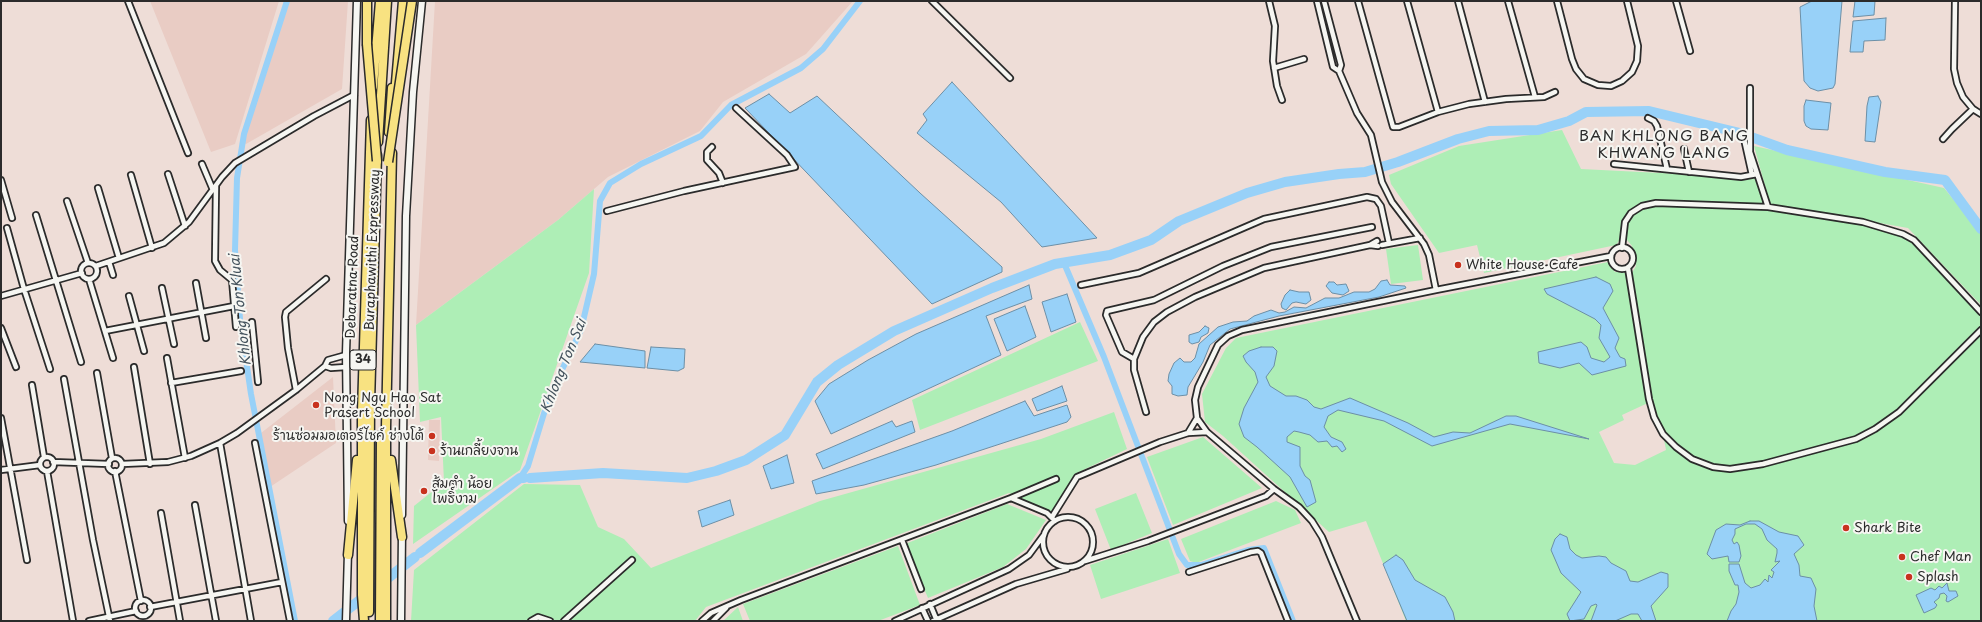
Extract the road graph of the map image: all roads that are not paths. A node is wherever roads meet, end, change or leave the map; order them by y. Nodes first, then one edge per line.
1 (128, 1) edge
2 (357, 1) edge
3 (367, 1) edge
4 (380, 1) edge
5 (388, 1) edge
6 (399, 1) edge
7 (403, 1) edge
8 (412, 1) edge
9 (422, 1) edge
10 (932, 1) edge
11 (1269, 1) edge
12 (1316, 1) edge
13 (1324, 1) edge
14 (1358, 1) edge
15 (1407, 1) edge
16 (1458, 1) edge
17 (1508, 1) edge
18 (1557, 1) edge
19 (1627, 1) edge
20 (1676, 1) edge
21 (1955, 1) edge
22 (1690, 52) dead end
23 (1304, 59) dead end
24 (1274, 68) junction
25 (1339, 71) junction
26 (1010, 78) dead end
27 (1750, 88) dead end
28 (1555, 92) dead end
29 (354, 95) junction
30 (1535, 97) junction
31 (1282, 100) dead end
32 (1485, 102) junction
33 (736, 108) dead end
34 (1974, 109) junction
35 (1438, 112) junction
36 (1981, 114) edge
37 (1648, 118) dead end
38 (1744, 139) dead end
39 (1943, 139) dead end
40 (712, 147) dead end
41 (1684, 149) dead end
42 (188, 153) dead end
43 (377, 161) junction
44 (388, 162) junction
45 (202, 164) dead end
46 (1614, 164) dead end
47 (1668, 169) junction
48 (1688, 172) junction
49 (168, 174) dead end
50 (1755, 174) junction
51 (131, 175) dead end
52 (1, 180) edge
53 (723, 182) junction
54 (216, 186) junction
55 (98, 188) dead end
56 (213, 190) junction
57 (67, 201) dead end
58 (1768, 207) junction
59 (607, 211) dead end
60 (36, 215) dead end
61 (12, 218) dead end
62 (185, 226) junction
63 (1372, 227) dead end
64 (7, 228) dead end
65 (1420, 238) junction
66 (1382, 243) junction
67 (152, 248) junction
68 (1622, 248) junction
69 (1611, 256) junction
70 (119, 258) junction
71 (109, 262) junction
72 (88, 263) junction
73 (96, 266) junction
74 (1628, 268) junction
75 (82, 273) junction
76 (113, 275) dead end
77 (89, 278) junction
78 (326, 279) dead end
79 (57, 280) junction
80 (196, 283) dead end
81 (1081, 285) dead end
82 (162, 288) dead end
83 (24, 289) junction
84 (1436, 290) junction
85 (1, 296) edge
86 (129, 296) dead end
87 (234, 306) junction
88 (1981, 312) edge
89 (201, 313) junction
90 (169, 319) junction
91 (252, 322) dead end
92 (138, 324) junction
93 (236, 327) dead end
94 (1, 328) edge
95 (1981, 330) edge
96 (105, 331) junction
97 (206, 338) dead end
98 (174, 344) dead end
99 (144, 351) dead end
100 (346, 355) junction
101 (113, 358) dead end
102 (167, 358) dead end
103 (1134, 359) junction
104 (81, 362) dead end
105 (325, 366) junction
106 (16, 367) dead end
107 (134, 367) dead end
108 (346, 367) junction
109 (50, 369) dead end
110 (241, 371) dead end
111 (97, 373) dead end
112 (64, 379) dead end
113 (258, 382) dead end
114 (171, 383) junction
115 (32, 385) dead end
116 (296, 390) junction
117 (362, 411) junction
118 (1146, 412) dead end
119 (1, 418) edge
120 (1197, 418) junction
121 (386, 427) junction
122 (1207, 432) junction
123 (1188, 433) junction
124 (220, 443) junction
125 (255, 443) dead end
126 (44, 457) junction
127 (112, 458) junction
128 (185, 458) junction
129 (53, 462) junction
130 (81, 463) junction
131 (109, 464) junction
132 (122, 464) junction
133 (150, 464) junction
134 (40, 465) junction
135 (10, 469) junction
136 (1, 470) edge
137 (47, 471) junction
138 (115, 472) junction
139 (1056, 479) dead end
140 (1274, 489) junction
141 (1011, 498) junction
142 (195, 505) dead end
143 (161, 513) dead end
144 (1054, 519) junction
145 (1043, 536) junction
146 (402, 537) junction
147 (902, 540) junction
148 (348, 555) junction
149 (27, 560) dead end
150 (632, 560) dead end
151 (1085, 561) junction
152 (1070, 568) junction
153 (1189, 572) dead end
154 (282, 582) junction
155 (246, 589) junction
156 (921, 589) dead end
157 (211, 594) junction
158 (141, 601) junction
159 (176, 601) junction
160 (930, 604) junction
161 (150, 607) junction
162 (727, 607) junction
163 (922, 608) junction
164 (136, 611) junction
165 (144, 618) edge
166 (109, 619) edge
167 (346, 620) edge
168 (935, 620) edge
169 (73, 621) edge
170 (89, 621) edge
171 (180, 621) edge
172 (216, 621) edge
173 (251, 621) edge
174 (290, 621) edge
175 (364, 621) edge
176 (369, 621) edge
177 (380, 621) edge
178 (386, 621) edge
179 (401, 621) edge
180 (532, 621) edge
181 (550, 621) edge
182 (564, 621) edge
183 (702, 621) edge
184 (713, 621) edge
185 (895, 621) edge
186 (928, 621) edge
187 (1288, 621) edge
188 (1357, 621) edge

1 - 42 street
2 - 29 main road, Debaratna Road / 34
3 - 43 highway, bridge
4 - 117 highway, Debaratna Road / 34
5 - 43 highway, Buraphawithi Expressway, bridge
6 - 44 highway, Buraphawithi Expressway, bridge
7 - 121 highway, 34
8 - 44 highway, bridge
9 - 146 main road
10 - 26 street
11 - 24 street
12 - 25 street
13 - 25 street
14 - 35 street
15 - 35 street
16 - 32 street
17 - 30 street
18 - 19 street
20 - 22 street
21 - 34 street
23 - 24 street
24 - 31 street
25 - 65 street
27 - 50 street
28 - 30 street
29 - 54 street
29 - 100 main road, Debaratna Road / 34
30 - 32 street
32 - 35 street
33 - 53 street
34 - 36 street
34 - 39 street
37 - 47 street
38 - 50 street
40 - 53 street
41 - 48 street
43 - 176 highway, Buraphawithi Expressway
44 - 177 highway, Buraphawithi Expressway
45 - 56 street
46 - 47 street
47 - 48 street
48 - 50 street
49 - 62 street
50 - 58 street
51 - 67 street
52 - 61 street
53 - 59 street
54 - 56 street
54 - 87 street
55 - 70 street
56 - 62 street
57 - 72 street
58 - 68 street
58 - 88 street
60 - 79 street
62 - 67 street
63 - 103 street
64 - 83 street
65 - 66 street
65 - 84 street
66 - 81 street
66 - 103 street
67 - 70 street
68 - 69 street
68 - 74 street
69 - 74 street
69 - 84 street
70 - 71 street
71 - 73 street
71 - 76 street
72 - 73 street
72 - 75 street
73 - 77 street
74 - 95 street
75 - 77 street
75 - 79 street
77 - 96 street
78 - 116 street
79 - 83 street
79 - 104 street
80 - 89 street
82 - 90 street
83 - 85 street
83 - 109 street
84 - 120 street
86 - 92 street
87 - 89 street
87 - 93 street
89 - 90 street
89 - 97 street
90 - 92 street
90 - 98 street
91 - 113 street
92 - 96 street
92 - 99 street
94 - 106 street
96 - 101 street
100 - 105 street
100 - 108 main road, Debaratna Road / 34
102 - 114 street
103 - 118 street
105 - 108 street
105 - 116 street
107 - 133 street
108 - 148 main road, Debaratna Road / 34
110 - 114 street
111 - 127 street
112 - 130 street
114 - 128 street
115 - 126 street
116 - 124 street
117 - 148 highway
117 - 175 highway, Debaratna Road / 34
119 - 135 street
120 - 122 street
120 - 123 street
121 - 146 highway
121 - 178 highway, 34
122 - 123 street
122 - 140 street
123 - 144 street
124 - 128 street
124 - 155 street
125 - 154 street
126 - 129 street
126 - 134 street
127 - 131 street
127 - 132 street
128 - 133 street
129 - 130 street
129 - 137 street
130 - 131 street
130 - 166 street
131 - 138 street
132 - 133 street
132 - 138 street
134 - 135 street
134 - 137 street
135 - 136 street
135 - 149 street
137 - 169 street
138 - 158 street
139 - 141 street
140 - 151 street
140 - 188 street
141 - 144 street
141 - 147 street
142 - 157 street
143 - 159 street
144 - 145 street
144 - 151 street
145 - 152 street
145 - 160 street
146 - 179 main road
147 - 156 street
147 - 162 street
148 - 167 main road, Debaratna Road / 34
150 - 182 street
151 - 152 street
152 - 168 street
153 - 187 street
154 - 155 street
154 - 174 street
155 - 157 street
155 - 173 street
157 - 159 street
157 - 172 street
158 - 161 street
158 - 164 street
159 - 161 street
159 - 171 street
160 - 163 street
160 - 168 street
161 - 165 street
162 - 183 street
162 - 184 street
163 - 185 street
163 - 186 street
164 - 165 street
164 - 166 street
166 - 170 street
180 - 181 street

